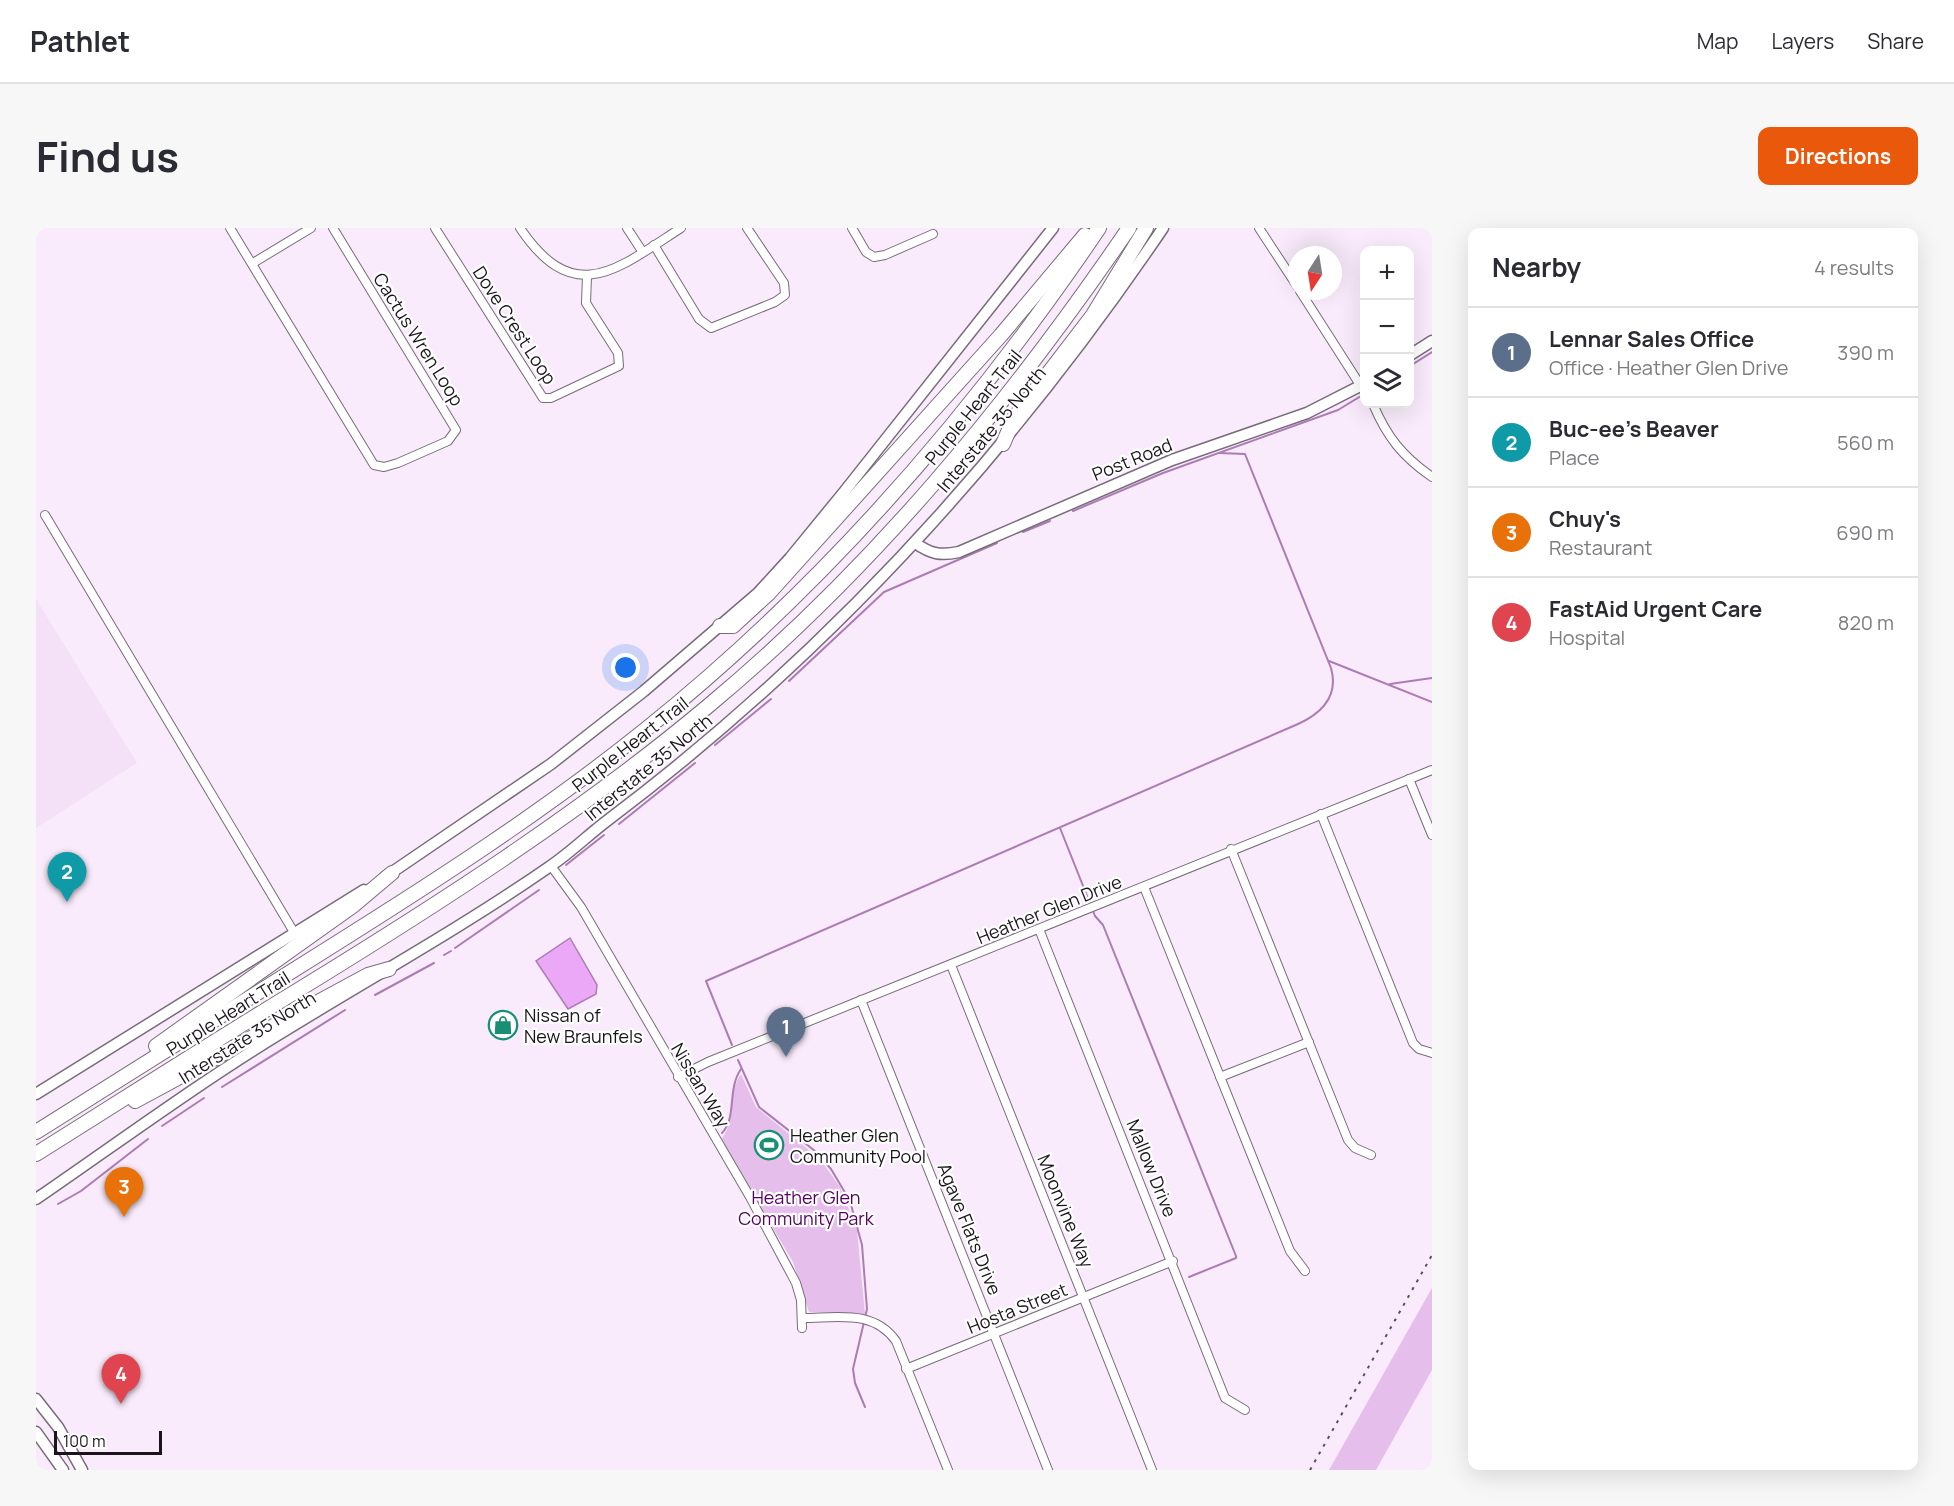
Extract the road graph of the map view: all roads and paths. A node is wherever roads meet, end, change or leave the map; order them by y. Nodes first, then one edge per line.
1 (230, 228) edge
2 (311, 228) edge
3 (333, 228) edge
4 (435, 228) edge
5 (520, 228) edge
6 (627, 228) edge
7 (681, 228) edge
8 (747, 228) edge
9 (852, 228) edge
10 (1090, 228) edge
11 (1099, 228) edge
12 (1129, 228) edge
13 (1146, 228) edge
14 (1163, 228) edge
15 (1259, 228) edge
16 (1048, 230) edge
17 (933, 234) dead end
18 (654, 245) junction
19 (642, 252) junction
20 (252, 263) junction
21 (1288, 272) edge
22 (586, 276) junction
23 (1306, 300) edge
24 (1432, 341) edge
25 (1413, 354) edge
26 (1360, 382) edge
27 (1360, 388) edge
28 (1375, 408) edge
29 (1003, 444) junction
30 (1432, 477) edge
31 (45, 515) dead end
32 (915, 543) junction
33 (720, 626) junction
34 (1432, 770) edge
35 (1409, 779) junction
36 (1321, 814) junction
37 (1432, 835) edge
38 (1231, 849) junction
39 (551, 866) junction
40 (392, 873) junction
41 (1144, 887) junction
42 (1039, 929) junction
43 (295, 934) junction
44 (951, 964) junction
45 (389, 969) junction
46 (861, 1000) junction
47 (1309, 1042) junction
48 (1432, 1053) edge
49 (678, 1077) junction
50 (1220, 1077) junction
51 (36, 1094) edge
52 (36, 1123) edge
53 (36, 1132) edge
54 (36, 1155) edge
55 (1371, 1155) dead end
56 (36, 1199) edge
57 (1173, 1261) junction
58 (1305, 1270) dead end
59 (1084, 1297) junction
60 (802, 1318) junction
61 (802, 1328) dead end
62 (995, 1332) junction
63 (906, 1369) junction
64 (36, 1400) edge
65 (1245, 1410) dead end
66 (36, 1432) edge
67 (63, 1470) edge
68 (82, 1470) edge
69 (948, 1470) edge
70 (1048, 1470) edge
71 (1152, 1470) edge

1 - 20 street
2 - 20 street
3 - 20 street, Cactus Wren Loop
4 - 22 street, Dove Crest Loop
5 - 22 street
6 - 19 street
7 - 18 street
8 - 18 street
9 - 17 street
10 - 33 highway
11 - 53 highway, Purple Heart Trail
12 - 54 highway, Purple Heart Trail
13 - 29 highway
14 - 29 main road, Interstate 35 North
15 - 21 street
16 - 33 main road
18 - 19 street
19 - 22 street
23 - 26 street
24 - 25 main road
27 - 32 main road, Post Road
28 - 30 street
29 - 32 main road, Interstate 35 North
31 - 43 street
32 - 39 main road, Interstate 35 North
33 - 40 main road
34 - 35 street, Heather Glen Drive
35 - 36 street, Heather Glen Drive
35 - 37 street
36 - 38 street, Heather Glen Drive
36 - 48 street
38 - 41 street, Heather Glen Drive
38 - 47 street
39 - 45 main road, Interstate 35 North
39 - 49 street, Nissan Way
40 - 43 main road
40 - 52 highway
41 - 42 street, Heather Glen Drive
41 - 50 street
42 - 44 street, Heather Glen Drive
42 - 57 street, Mallow Drive
43 - 51 main road
44 - 46 street, Heather Glen Drive
44 - 59 street, Moonvine Way
45 - 54 highway
45 - 56 main road, Interstate 35 North
46 - 49 street, Heather Glen Drive
46 - 62 street, Agave Flats Drive
47 - 50 street
47 - 55 street
49 - 60 street, Nissan Way
50 - 58 street
57 - 59 street, Hosta Street
57 - 65 street, Mallow Drive
59 - 62 street, Hosta Street
59 - 71 street, Moonvine Way
60 - 61 street, Nissan Way
60 - 63 street
62 - 63 street, Hosta Street
62 - 70 street, Agave Flats Drive
63 - 69 street
64 - 68 main road
66 - 67 main road

